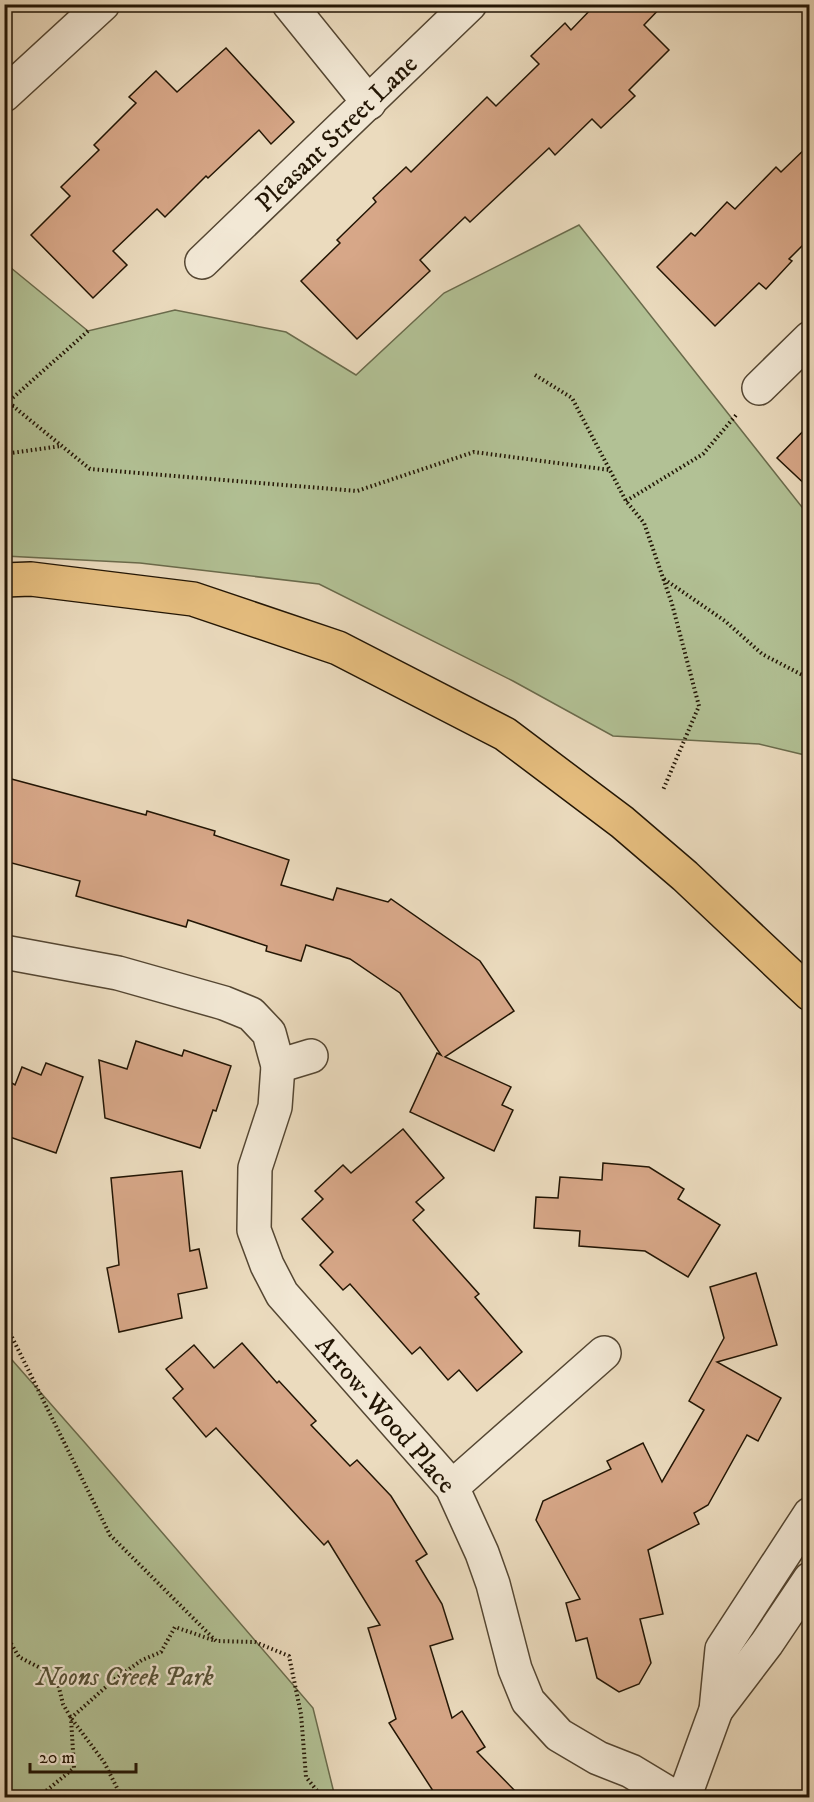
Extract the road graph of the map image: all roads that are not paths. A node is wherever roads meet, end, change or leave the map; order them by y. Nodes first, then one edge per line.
1 (103, 4) edge
2 (289, 4) edge
3 (470, 4) edge
4 (4, 95) edge
5 (369, 103) junction
6 (202, 262) dead end
7 (810, 338) edge
8 (759, 388) road end
9 (4, 580) edge
10 (4, 952) edge
11 (810, 993) edge
12 (311, 1056) dead end
13 (278, 1066) junction
14 (604, 1353) dead end
15 (453, 1487) junction
16 (810, 1514) edge
17 (810, 1579) edge
18 (716, 1710) junction
19 (676, 1797) edge
20 (684, 1797) edge

1 - 4 street
2 - 5 street
3 - 5 street, Pleasant Street Lane
5 - 6 street, Pleasant Street Lane
7 - 8 street
9 - 11 main road
10 - 13 street, Arrow-Wood Place
12 - 13 street
13 - 15 street, Arrow-Wood Place
14 - 15 street
15 - 19 street, Arrow-Wood Place
16 - 18 street
17 - 18 street
18 - 20 street

